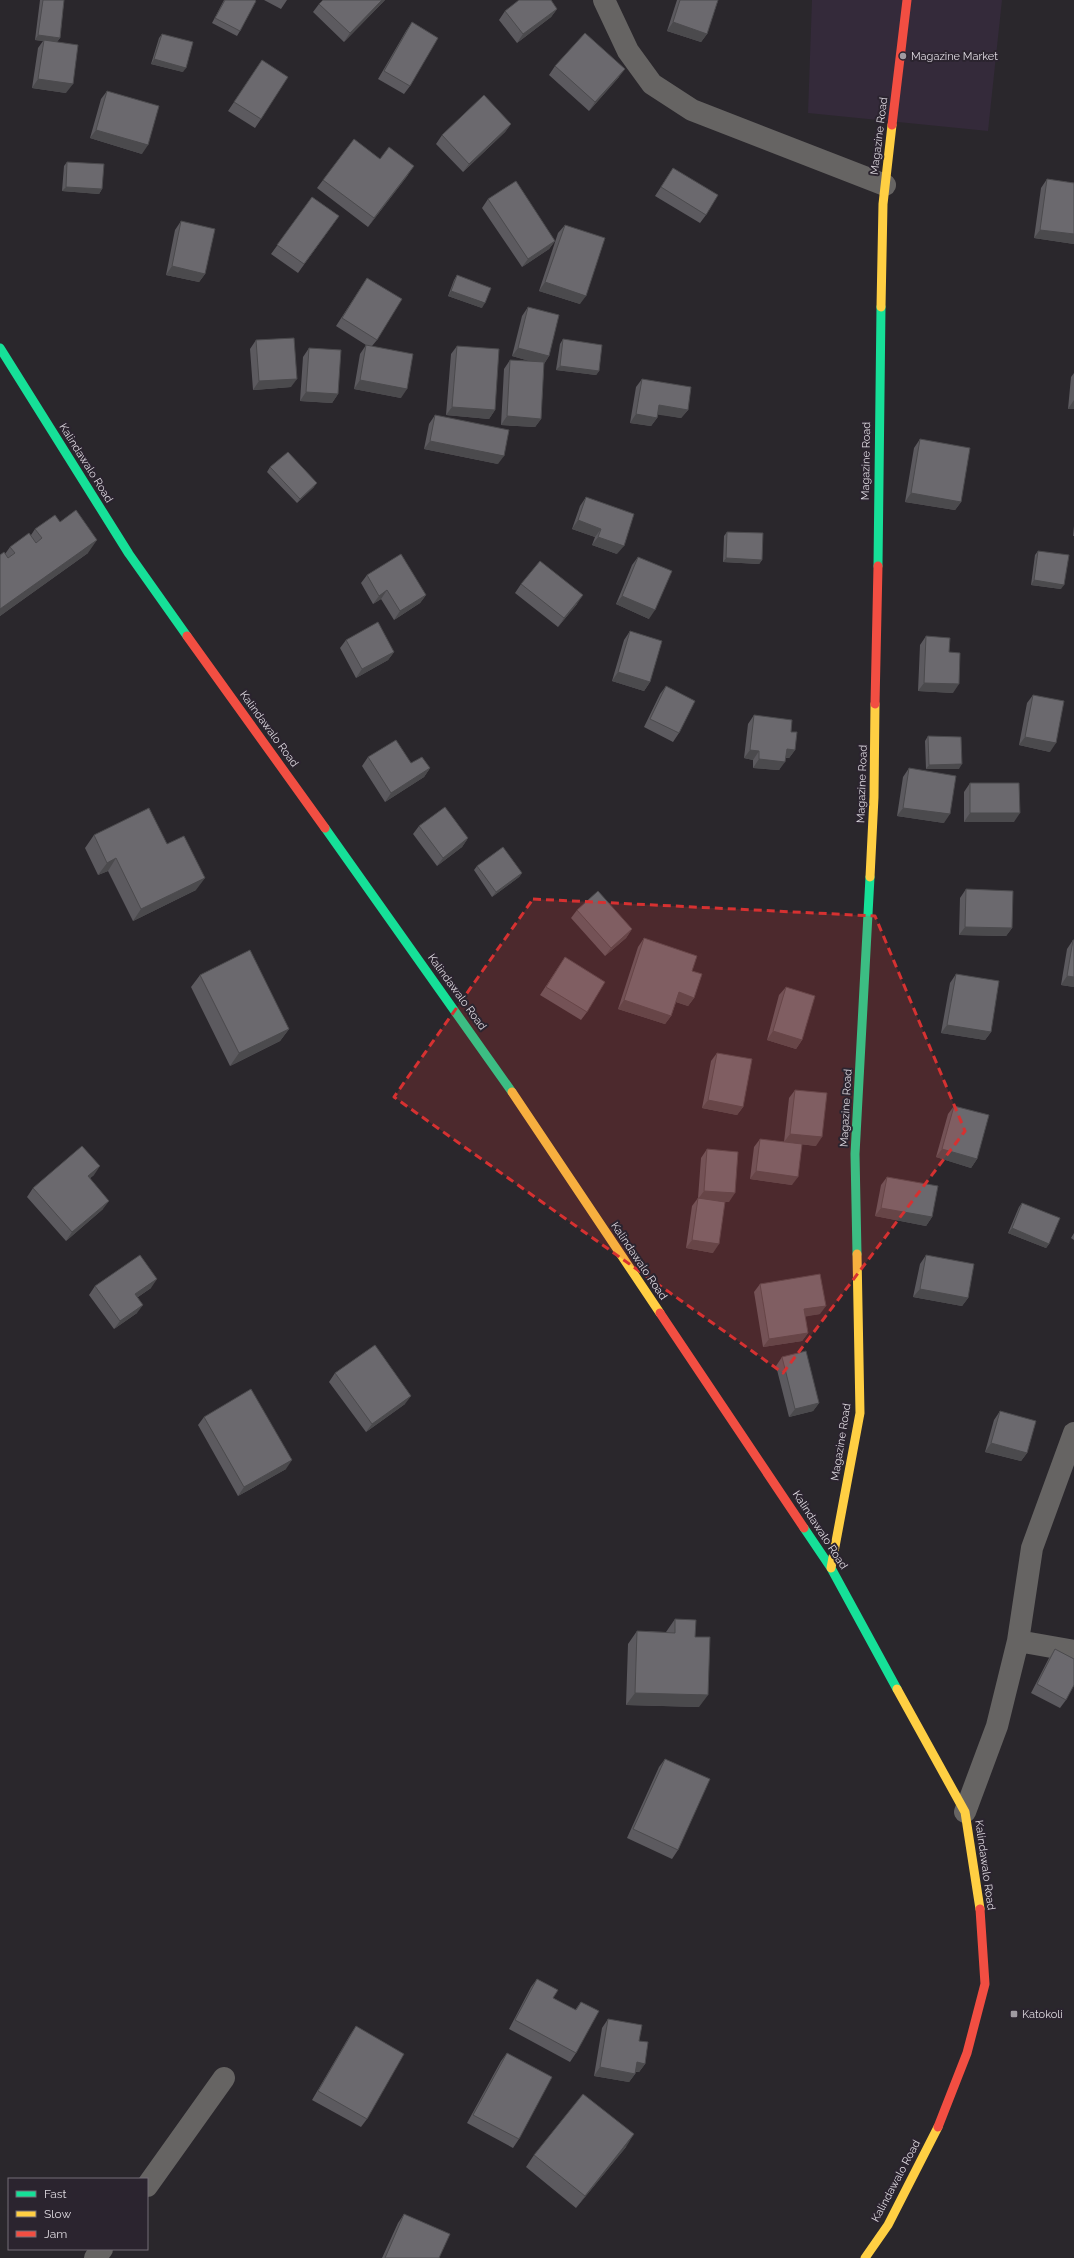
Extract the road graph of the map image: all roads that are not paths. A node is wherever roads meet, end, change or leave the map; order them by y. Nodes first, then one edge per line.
1 (604, 0) edge
2 (907, 0) edge
3 (885, 185) junction
4 (0, 348) edge
5 (1074, 1433) edge
6 (831, 1568) junction
7 (1018, 1641) junction
8 (1074, 1651) edge
9 (965, 1812) junction
10 (224, 2078) dead end
11 (148, 2185) edge
12 (101, 2250) edge
13 (95, 2258) edge
14 (865, 2258) edge

1 - 3 street
2 - 3 street, Magazine Road
3 - 6 street, Magazine Road
4 - 6 street, Kalindawalo Road
5 - 7 street
6 - 9 street, Kalindawalo Road
7 - 8 street
7 - 9 street
9 - 14 street, Kalindawalo Road
10 - 11 street
12 - 13 street

